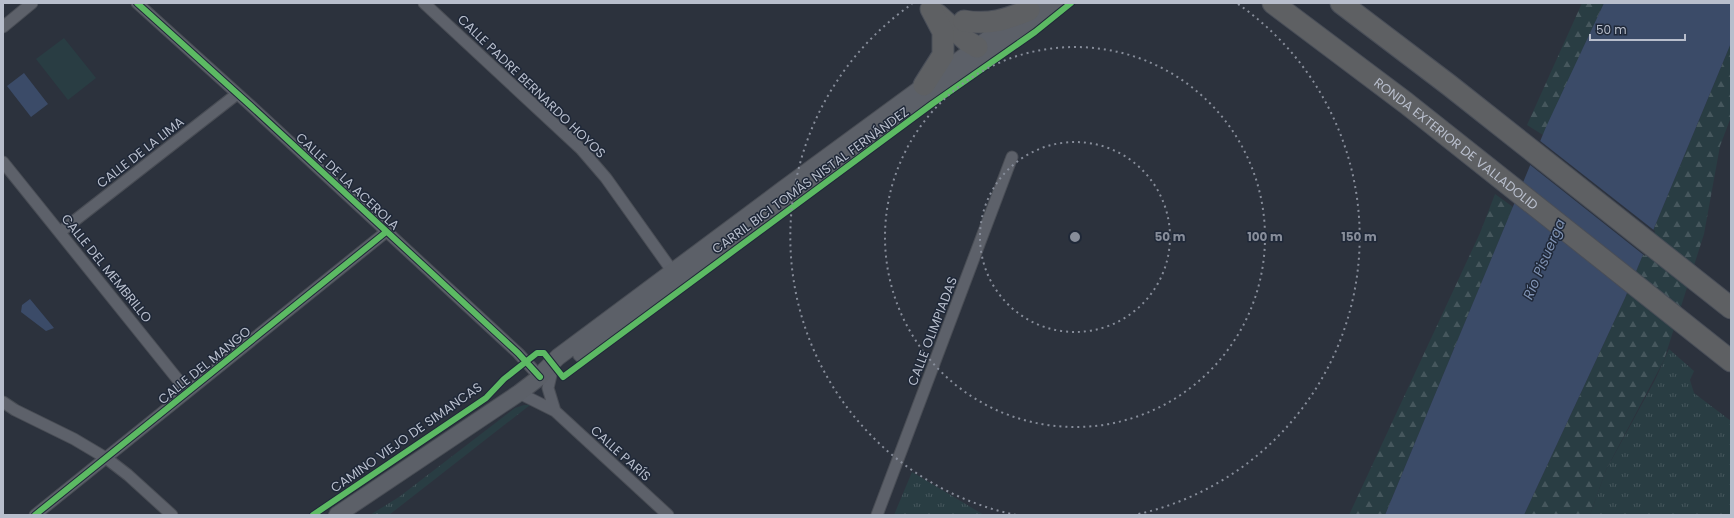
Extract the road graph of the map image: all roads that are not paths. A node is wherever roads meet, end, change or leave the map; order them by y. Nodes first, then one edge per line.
1 (32, 3) edge
2 (137, 3) edge
3 (424, 3) edge
4 (1050, 3) edge
5 (1058, 3) edge
6 (1273, 3) edge
7 (1342, 3) edge
8 (932, 5) edge
9 (1033, 6) edge
10 (964, 21) junction
11 (3, 26) edge
12 (977, 47) junction
13 (924, 85) junction
14 (237, 94) junction
15 (1012, 157) dead end
16 (3, 162) edge
17 (820, 178) junction
18 (748, 231) junction
19 (60, 232) junction
20 (386, 232) junction
21 (672, 272) junction
22 (1729, 307) edge
23 (604, 337) junction
24 (1731, 361) edge
25 (546, 376) junction
26 (187, 392) junction
27 (520, 393) junction
28 (3, 402) edge
29 (555, 411) junction
30 (106, 458) junction
31 (665, 514) edge
32 (35, 515) edge
33 (172, 515) edge
34 (338, 515) edge
35 (877, 515) edge

1 - 11 street
2 - 14 street, CALLE DE LA ACEROLA
3 - 21 street, CALLE PADRE BERNARDO HOYOS
4 - 12 main road
5 - 17 main road, CAMINO VIEJO DE SIMANCAS
6 - 24 highway, RONDA EXTERIOR DE VALLADOLID
7 - 22 highway
8 - 10 highway
8 - 12 highway
8 - 13 highway
9 - 10 highway
9 - 12 main road, CAMINO VIEJO DE SIMANCAS
10 - 12 highway
12 - 13 main road, CAMINO VIEJO DE SIMANCAS
12 - 17 main road
13 - 21 main road, CAMINO VIEJO DE SIMANCAS
14 - 19 street, CALLE DE LA LIMA
14 - 20 street, CALLE DE LA ACEROLA
15 - 35 street, CALLE OLIMPIADAS
16 - 19 street, CALLE DEL MEMBRILLO
17 - 18 main road, CAMINO VIEJO DE SIMANCAS
18 - 21 main road
18 - 23 main road, CAMINO VIEJO DE SIMANCAS
19 - 26 street, CALLE DEL MEMBRILLO
20 - 25 street, CALLE DE LA ACEROLA
20 - 26 street, CALLE DEL MANGO
21 - 23 main road
21 - 25 main road, CAMINO VIEJO DE SIMANCAS
23 - 25 main road, CAMINO VIEJO DE SIMANCAS
25 - 27 main road, CAMINO VIEJO DE SIMANCAS
25 - 29 street
26 - 30 street, CALLE DEL MANGO
27 - 29 street, CALLE PARÍS
27 - 34 main road, CAMINO VIEJO DE SIMANCAS
28 - 30 street
29 - 31 street, CALLE PARÍS
30 - 32 street, CALLE DEL MANGO
30 - 33 street

